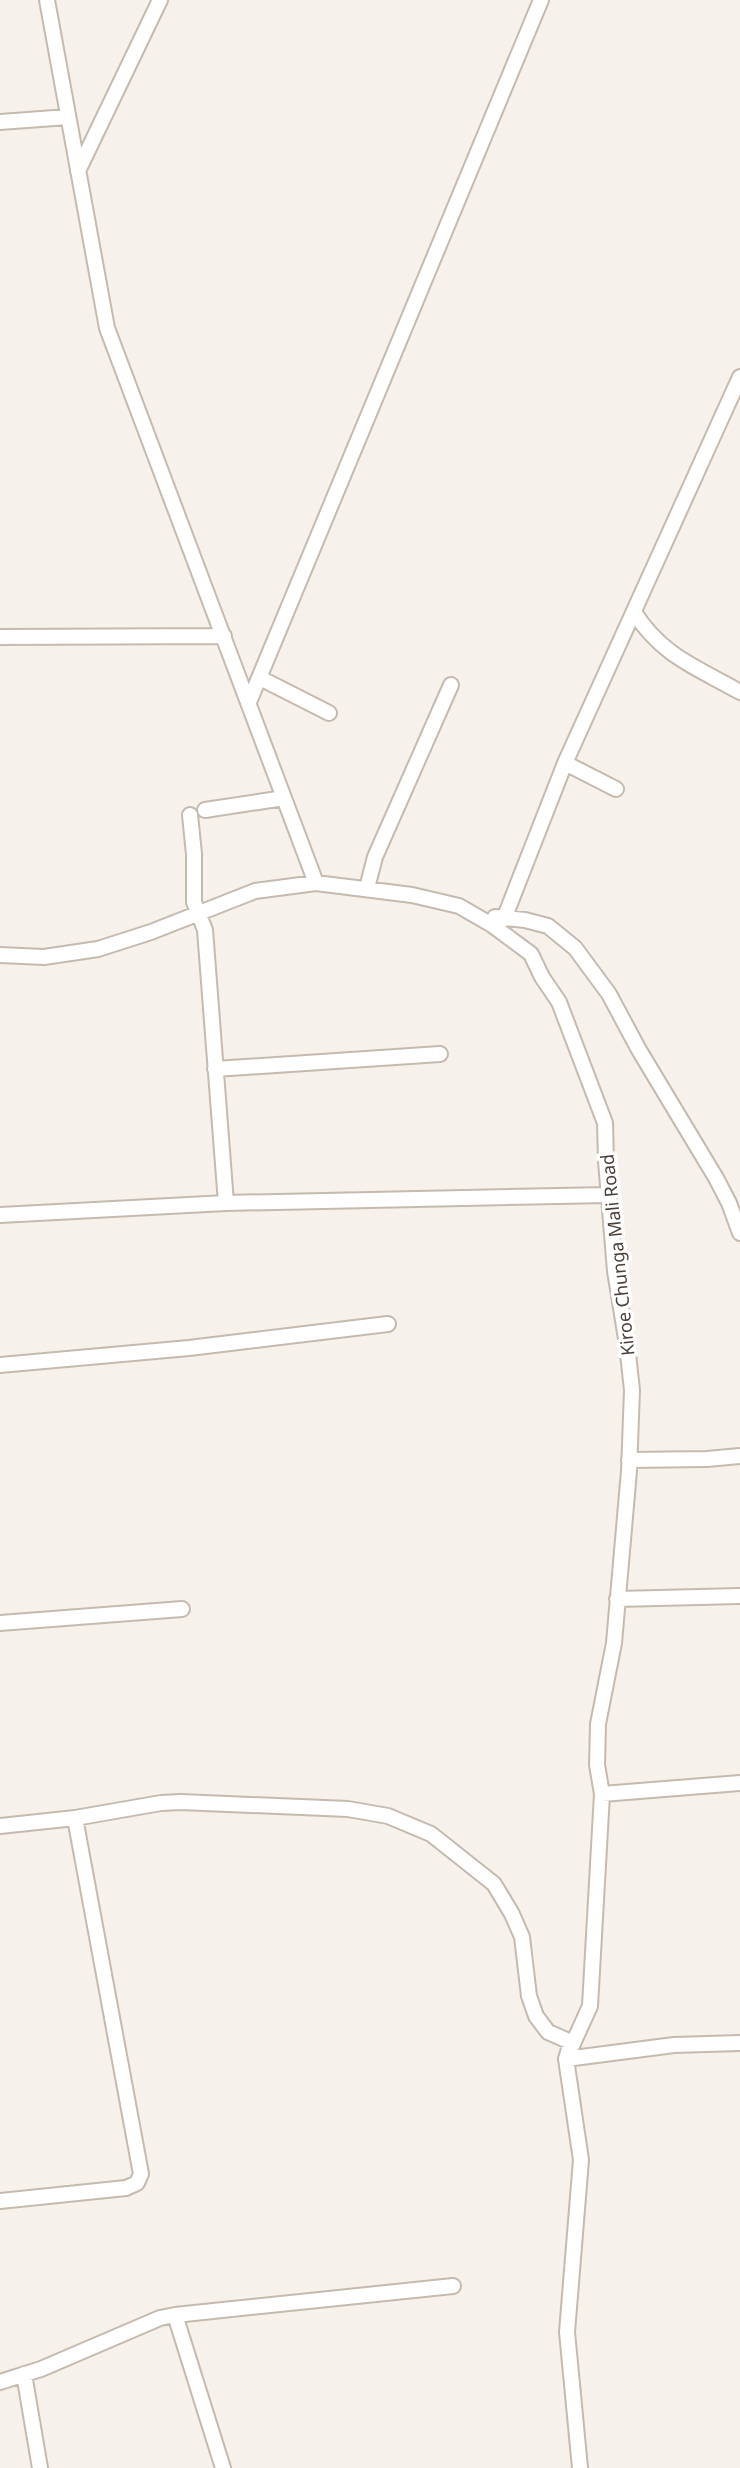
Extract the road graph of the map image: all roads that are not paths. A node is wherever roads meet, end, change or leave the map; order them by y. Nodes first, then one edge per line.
1 (47, 0) edge
2 (160, 0) edge
3 (541, 0) edge
4 (68, 117) junction
5 (0, 122) edge
6 (78, 171) junction
7 (740, 377) edge
8 (634, 612) junction
9 (224, 636) junction
10 (0, 638) edge
11 (260, 678) junction
12 (451, 685) dead end
13 (740, 692) edge
14 (249, 702) junction
15 (328, 713) dead end
16 (565, 763) junction
17 (616, 789) dead end
18 (285, 798) junction
19 (205, 810) dead end
20 (190, 815) dead end
21 (316, 883) junction
22 (367, 888) junction
23 (199, 912) junction
24 (470, 913) junction
25 (504, 919) junction
26 (0, 955) edge
27 (440, 1055) dead end
28 (215, 1069) junction
29 (608, 1195) junction
30 (226, 1203) junction
31 (0, 1215) edge
32 (740, 1230) edge
33 (388, 1324) dead end
34 (0, 1365) edge
35 (740, 1456) edge
36 (629, 1460) junction
37 (740, 1596) edge
38 (617, 1599) junction
39 (181, 1609) dead end
40 (0, 1623) edge
41 (740, 1783) edge
42 (602, 1794) junction
43 (75, 1818) junction
44 (0, 1826) edge
45 (740, 2043) edge
46 (566, 2059) junction
47 (0, 2198) edge
48 (453, 2286) dead end
49 (175, 2315) junction
50 (24, 2374) junction
51 (0, 2382) edge
52 (40, 2468) edge
53 (223, 2468) edge
54 (580, 2468) edge

1 - 4 street
2 - 6 street
3 - 11 street
4 - 5 street
4 - 6 street
6 - 9 street
7 - 8 street
8 - 13 street
8 - 16 street
9 - 10 street
9 - 14 street
11 - 14 street
11 - 15 street
12 - 22 street
14 - 18 street
16 - 17 street
16 - 25 street
18 - 19 street
18 - 21 street
20 - 23 street
21 - 22 street, Kiroe Chunga Mali Road
21 - 23 street, Kiroe Chunga Mali Road
22 - 24 street, Kiroe Chunga Mali Road
23 - 26 street, Kiroe Chunga Mali Road
23 - 28 street
24 - 25 street
24 - 29 street, Kiroe Chunga Mali Road
25 - 32 street
27 - 28 street
28 - 30 street
29 - 30 street
29 - 36 street, Kiroe Chunga Mali Road
30 - 31 street
33 - 34 street
35 - 36 street
36 - 38 street, Kiroe Chunga Mali Road
37 - 38 street
38 - 42 street, Kiroe Chunga Mali Road
39 - 40 street
41 - 42 street
42 - 46 street, Kiroe Chunga Mali Road
43 - 44 street
43 - 46 street
43 - 47 street
45 - 46 street
46 - 54 street
48 - 49 street
49 - 50 street
49 - 53 street
50 - 51 street
50 - 52 street

